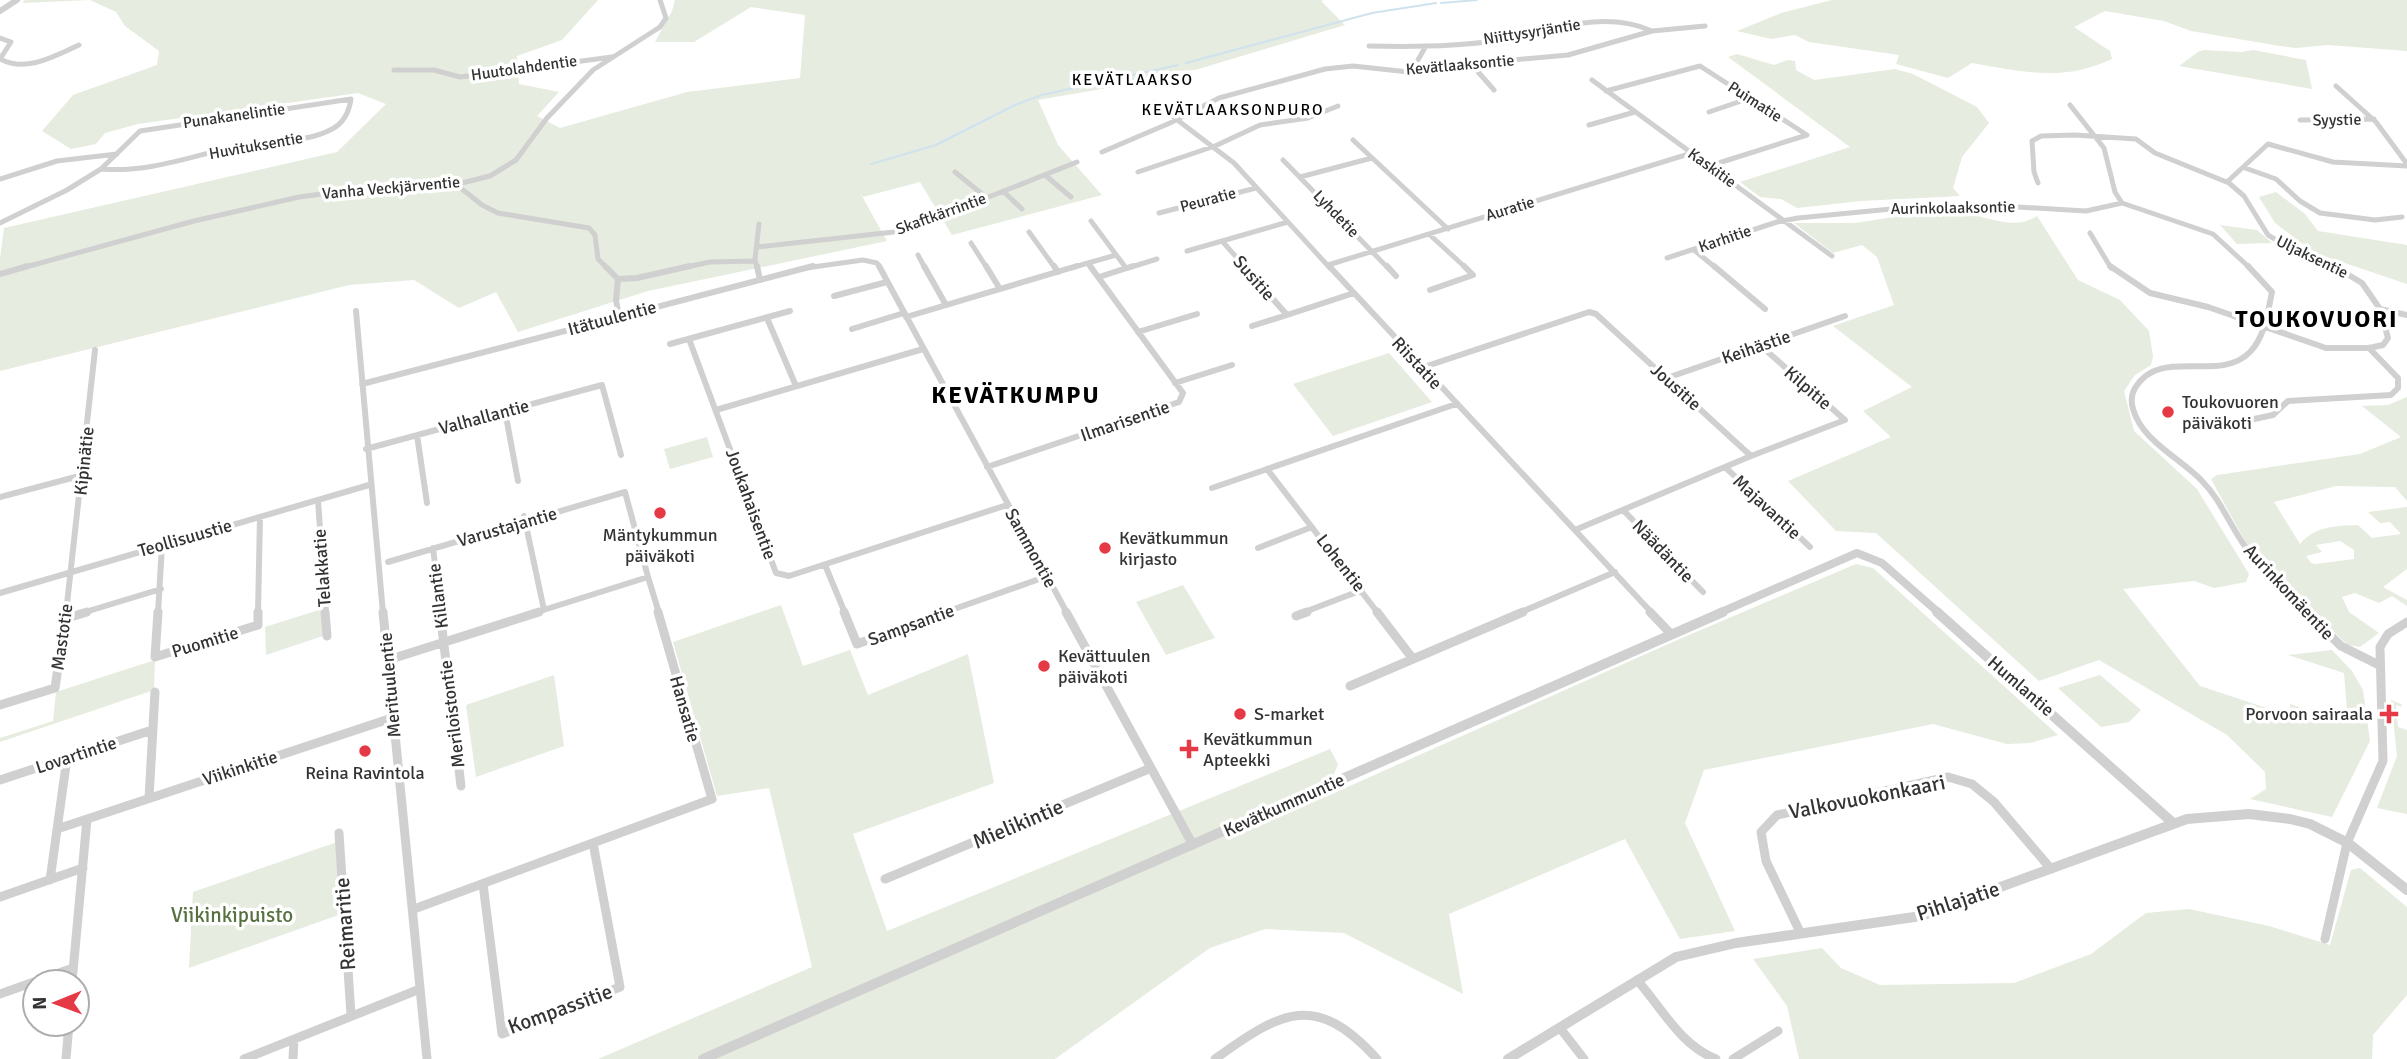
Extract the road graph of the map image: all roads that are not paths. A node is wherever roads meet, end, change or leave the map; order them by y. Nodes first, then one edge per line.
1 (17, 0) edge
2 (660, 0) edge
3 (0, 11) edge
4 (1705, 26) dead end
5 (1651, 31) junction
6 (0, 38) edge
7 (79, 45) dead end
8 (1369, 46) dead end
9 (1426, 46) junction
10 (612, 57) junction
11 (0, 59) edge
12 (1472, 65) junction
13 (394, 70) dead end
14 (1411, 72) junction
15 (1592, 80) dead end
16 (2336, 86) dead end
17 (1493, 90) dead end
18 (1606, 91) junction
19 (351, 99) joint
20 (1750, 99) junction
21 (1155, 103) dead end
22 (2070, 105) dead end
23 (1338, 106) dead end
24 (1634, 112) junction
25 (1709, 112) dead end
26 (1176, 118) junction
27 (2374, 119) junction
28 (2300, 120) dead end
29 (1589, 125) dead end
30 (2096, 137) junction
31 (1353, 141) dead end
32 (1215, 146) junction
33 (1102, 152) dead end
34 (1692, 153) junction
35 (118, 154) junction
36 (1372, 158) junction
37 (1283, 160) dead end
38 (1077, 162) dead end
39 (2407, 165) edge
40 (1709, 166) junction
41 (2245, 168) junction
42 (101, 169) junction
43 (955, 172) dead end
44 (1138, 172) dead end
45 (1045, 175) junction
46 (1300, 177) junction
47 (0, 179) edge
48 (2227, 182) junction
49 (2038, 183) dead end
50 (457, 185) junction
51 (1256, 188) junction
52 (1003, 191) junction
53 (1071, 197) dead end
54 (987, 198) junction
55 (2122, 203) junction
56 (1023, 209) dead end
57 (1159, 213) dead end
58 (2402, 216) dead end
59 (1783, 220) junction
60 (1091, 221) dead end
61 (1288, 222) junction
62 (0, 223) edge
63 (759, 224) dead end
64 (1448, 229) junction
65 (1030, 232) dead end
66 (2090, 233) dead end
67 (1430, 234) junction
68 (1222, 241) junction
69 (971, 243) dead end
70 (757, 247) junction
71 (1694, 250) junction
72 (1187, 251) dead end
73 (1373, 252) junction
74 (918, 255) dead end
75 (1116, 255) junction
76 (1832, 256) dead end
77 (1667, 258) dead end
78 (1157, 259) dead end
79 (863, 260) joint
80 (755, 261) junction
81 (1088, 263) junction
82 (1328, 265) junction
83 (1126, 268) junction
84 (1058, 272) junction
85 (0, 274) edge
86 (1396, 276) dead end
87 (1098, 277) junction
88 (618, 279) junction
89 (760, 280) junction
90 (887, 282) junction
91 (1000, 289) junction
92 (1430, 290) dead end
93 (1354, 293) junction
94 (834, 296) dead end
95 (946, 305) junction
96 (1765, 309) dead end
97 (2380, 309) junction
98 (355, 311) dead end
99 (790, 311) dead end
100 (1197, 314) dead end
101 (905, 315) junction
102 (1287, 315) junction
103 (2407, 315) edge
104 (619, 316) junction
105 (1845, 316) dead end
106 (767, 318) junction
107 (1252, 326) dead end
108 (2262, 326) junction
109 (852, 329) dead end
110 (1138, 332) junction
111 (689, 339) junction
112 (670, 344) dead end
113 (1760, 345) junction
114 (2369, 348) junction
115 (923, 349) junction
116 (95, 350) dead end
117 (1231, 365) dead end
118 (1421, 368) junction
119 (1667, 378) junction
120 (1175, 383) junction
121 (362, 384) junction
122 (796, 386) junction
123 (1456, 404) junction
124 (716, 410) junction
125 (505, 411) junction
126 (2254, 419) dead end
127 (417, 435) junction
128 (366, 449) junction
129 (621, 455) dead end
130 (1751, 456) junction
131 (987, 467) junction
132 (1725, 467) junction
133 (1267, 469) junction
134 (83, 475) junction
135 (518, 481) dead end
136 (369, 485) junction
137 (1212, 488) dead end
138 (0, 497) edge
139 (318, 500) junction
140 (427, 503) dead end
141 (1007, 505) junction
142 (1623, 510) junction
143 (260, 517) junction
144 (525, 518) junction
145 (1312, 527) junction
146 (1575, 530) junction
147 (162, 545) junction
148 (1810, 547) dead end
149 (433, 548) junction
150 (1258, 548) dead end
151 (1865, 554) joint
152 (388, 562) dead end
153 (825, 565) junction
154 (71, 571) junction
155 (1615, 572) junction
156 (648, 577) junction
157 (1045, 577) junction
158 (161, 589) junction
159 (1362, 590) junction
160 (1703, 592) dead end
161 (0, 593) edge
162 (544, 610) junction
163 (1296, 616) dead end
164 (64, 619) junction
165 (2407, 622) edge
166 (1670, 633) junction
167 (327, 636) dead end
168 (444, 643) junction
169 (1413, 659) junction
170 (388, 660) junction
171 (2379, 665) junction
172 (1350, 686) dead end
173 (155, 692) dead end
174 (0, 705) edge
175 (392, 718) junction
176 (152, 730) junction
177 (67, 758) junction
178 (1151, 768) junction
179 (0, 780) edge
180 (461, 786) dead end
181 (149, 798) junction
182 (87, 819) junction
183 (2174, 822) junction
184 (57, 830) junction
185 (339, 834) dead end
186 (593, 843) junction
187 (2347, 843) junction
188 (1193, 845) junction
189 (83, 868) junction
190 (2051, 869) junction
191 (885, 879) dead end
192 (50, 880) junction
193 (483, 884) junction
194 (2407, 890) edge
195 (0, 897) edge
196 (414, 909) junction
197 (1800, 932) junction
198 (2325, 939) dead end
199 (73, 968) edge
200 (1637, 980) junction
201 (21, 987) edge
202 (420, 989) junction
203 (0, 994) edge
204 (351, 1015) junction
205 (1560, 1028) junction
206 (1778, 1031) dead end
207 (68, 1038) edge
208 (293, 1040) junction
209 (66, 1059) edge
210 (244, 1059) edge
211 (293, 1059) edge
212 (427, 1059) edge
213 (704, 1059) edge
214 (1215, 1059) edge
215 (1377, 1059) edge
216 (1508, 1059) edge
217 (1584, 1059) edge
218 (1716, 1059) edge
219 (1733, 1059) edge

1 - 3 street
2 - 10 street, Vanha Veckjärventie
4 - 5 street, Kevätlaaksontie
5 - 9 street, Niittysyrjäntie
5 - 12 street, Kevätlaaksontie
6 - 11 street
7 - 11 street
8 - 9 street, Niittysyrjäntie
9 - 14 street
10 - 13 street, Huutolahdentie
10 - 50 street, Vanha Veckjärventie
12 - 14 street, Kevätlaaksontie
12 - 17 street
14 - 26 street, Kevätlaaksontie
15 - 18 street, Kaskitie
16 - 27 street
18 - 20 street, Puimatie
18 - 24 street, Kaskitie
19 - 35 street, Punakanelintie
19 - 42 street, Huvituksentie
20 - 25 street
20 - 40 street, Puimatie
21 - 26 street, Riistatie
22 - 30 street
23 - 32 street
24 - 29 street
24 - 34 street, Kaskitie
26 - 32 street, Riistatie
26 - 33 street, Kevätlaaksontie
27 - 28 street, Syystie
27 - 39 street
30 - 48 street, Uljaksentie
30 - 49 street, Uljaksentie
30 - 55 street
31 - 36 street
32 - 44 street
32 - 51 street, Riistatie
34 - 40 street, Kaskitie
34 - 64 street, Auratie
35 - 42 street, Punakanelintie
35 - 47 street
36 - 46 street, Lyhdetie
36 - 64 street
37 - 46 street, Lyhdetie
38 - 45 street, Skaftkärrintie
39 - 41 street
40 - 59 street, Kaskitie
41 - 48 street
41 - 58 street
42 - 62 street, Punakanelintie
43 - 54 street
45 - 52 street, Skaftkärrintie
45 - 53 street
46 - 73 street, Lyhdetie
48 - 97 street, Uljaksentie
50 - 85 street, Vanha Veckjärventie
50 - 88 street
51 - 57 street, Peuratie
51 - 61 street, Riistatie
52 - 54 street, Skaftkärrintie
52 - 56 street
54 - 70 street, Skaftkärrintie
55 - 59 street, Aurinkolaaksontie
55 - 108 street, Aurinkomäentie
59 - 71 street, Karhitie
59 - 76 street, Kaskitie
60 - 75 street
61 - 68 street, Susitie
61 - 82 street, Riistatie
63 - 70 street
64 - 67 street, Auratie
65 - 84 street
66 - 108 street
67 - 73 street, Auratie
67 - 92 street
68 - 72 street, Susitie
68 - 102 street, Susitie
69 - 91 street
70 - 80 street
71 - 77 street, Karhitie
71 - 96 street
73 - 82 street, Auratie
73 - 86 street, Lyhdetie
74 - 95 street
75 - 81 street
75 - 83 street
78 - 83 street
79 - 89 street, Itätuulentie
79 - 90 street, Sammontie
80 - 88 street
80 - 89 street
81 - 84 street
81 - 87 street, Ilmarisentie
82 - 93 street, Riistatie
83 - 87 street
84 - 91 street
87 - 110 street, Ilmarisentie
88 - 104 street
89 - 104 street, Itätuulentie
90 - 94 street
90 - 101 street, Sammontie
91 - 95 street
93 - 102 street, Susitie
93 - 118 street, Riistatie
95 - 101 street
97 - 103 street
97 - 114 street
98 - 121 street, Merituulentie
99 - 106 street
100 - 110 street
101 - 109 street
101 - 115 street, Sammontie
102 - 107 street, Susitie
104 - 121 street, Itätuulentie
105 - 113 street, Keihästie
106 - 111 street
106 - 122 street
108 - 114 street
108 - 171 street, Aurinkomäentie
110 - 120 street, Ilmarisentie
111 - 112 street
111 - 124 street
113 - 119 street, Keihästie
113 - 130 street, Kilpitie
114 - 126 street
115 - 122 street
115 - 131 street, Sammontie
116 - 134 street, Kipinätie
117 - 120 street
118 - 119 street, Jousitie
118 - 123 street, Riistatie
119 - 130 street, Jousitie
120 - 131 street, Ilmarisentie
121 - 128 street, Merituulentie
122 - 124 street
123 - 133 street
123 - 146 street, Riistatie
124 - 153 street, Joukahaisentie
125 - 127 street, Valhallantie
125 - 129 street, Valhallantie
125 - 135 street
127 - 128 street, Valhallantie
127 - 140 street
128 - 136 street, Merituulentie
130 - 132 street
131 - 141 street, Sammontie
132 - 142 street
132 - 148 street, Majavantie
133 - 137 street
133 - 145 street, Lohentie
134 - 138 street
134 - 154 street, Kipinätie
136 - 139 street, Teollisuustie
136 - 170 street, Merituulentie
139 - 143 street, Teollisuustie
139 - 167 street, Telakkatie
141 - 153 street, Joukahaisentie
141 - 157 street, Sammontie
142 - 146 street
142 - 160 street, Näädäntie
143 - 147 street, Teollisuustie
143 - 158 street, Puomitie
144 - 149 street, Varustajantie
144 - 156 street, Varustajantie
144 - 162 street
145 - 150 street
145 - 159 street, Lohentie
146 - 155 street, Riistatie
147 - 154 street, Teollisuustie
147 - 158 street, Puomitie
149 - 152 street, Varustajantie
149 - 168 street, Killantie
151 - 166 street, Kevätkummuntie
151 - 183 street, Humlantie
153 - 157 street, Sampsantie
154 - 161 street, Teollisuustie
154 - 164 street, Mastotie
155 - 166 street, Riistatie
155 - 169 street
156 - 162 street
156 - 186 street, Hansatie
157 - 178 street, Sammontie
158 - 164 street
159 - 163 street
159 - 169 street, Lohentie
162 - 168 street
164 - 174 street, Mastotie
165 - 171 street
166 - 188 street, Kevätkummuntie
168 - 170 street
168 - 180 street, Meriloistontie
169 - 172 street
170 - 175 street, Merituulentie
171 - 187 street
173 - 176 street
175 - 181 street, Viikinkitie
175 - 196 street, Merituulentie
176 - 177 street, Lovartintie
176 - 181 street
177 - 179 street, Lovartintie
177 - 184 street
178 - 188 street, Sammontie
178 - 191 street, Mielikintie
181 - 182 street, Viikinkitie
182 - 184 street, Viikinkitie
182 - 189 street
183 - 187 street, Pihlajatie
183 - 190 street, Pihlajatie
184 - 192 street
185 - 204 street, Reimaritie
186 - 193 street, Hansatie
186 - 193 street, Kompassitie
187 - 194 street, Pihlajatie
187 - 198 street
188 - 213 street, Kevätkummuntie
189 - 192 street
189 - 199 street
190 - 197 street, Pihlajatie
190 - 197 street, Valkovuokonkaari
192 - 195 street
193 - 196 street, Hansatie
196 - 202 street, Merituulentie
197 - 200 street, Pihlajatie
200 - 205 street, Pihlajatie
200 - 218 street
201 - 203 street
202 - 204 street
202 - 212 street, Merituulentie
204 - 208 street
205 - 216 street, Pihlajatie
205 - 217 street
206 - 219 street
207 - 209 street
208 - 210 street
208 - 211 street
214 - 215 street

